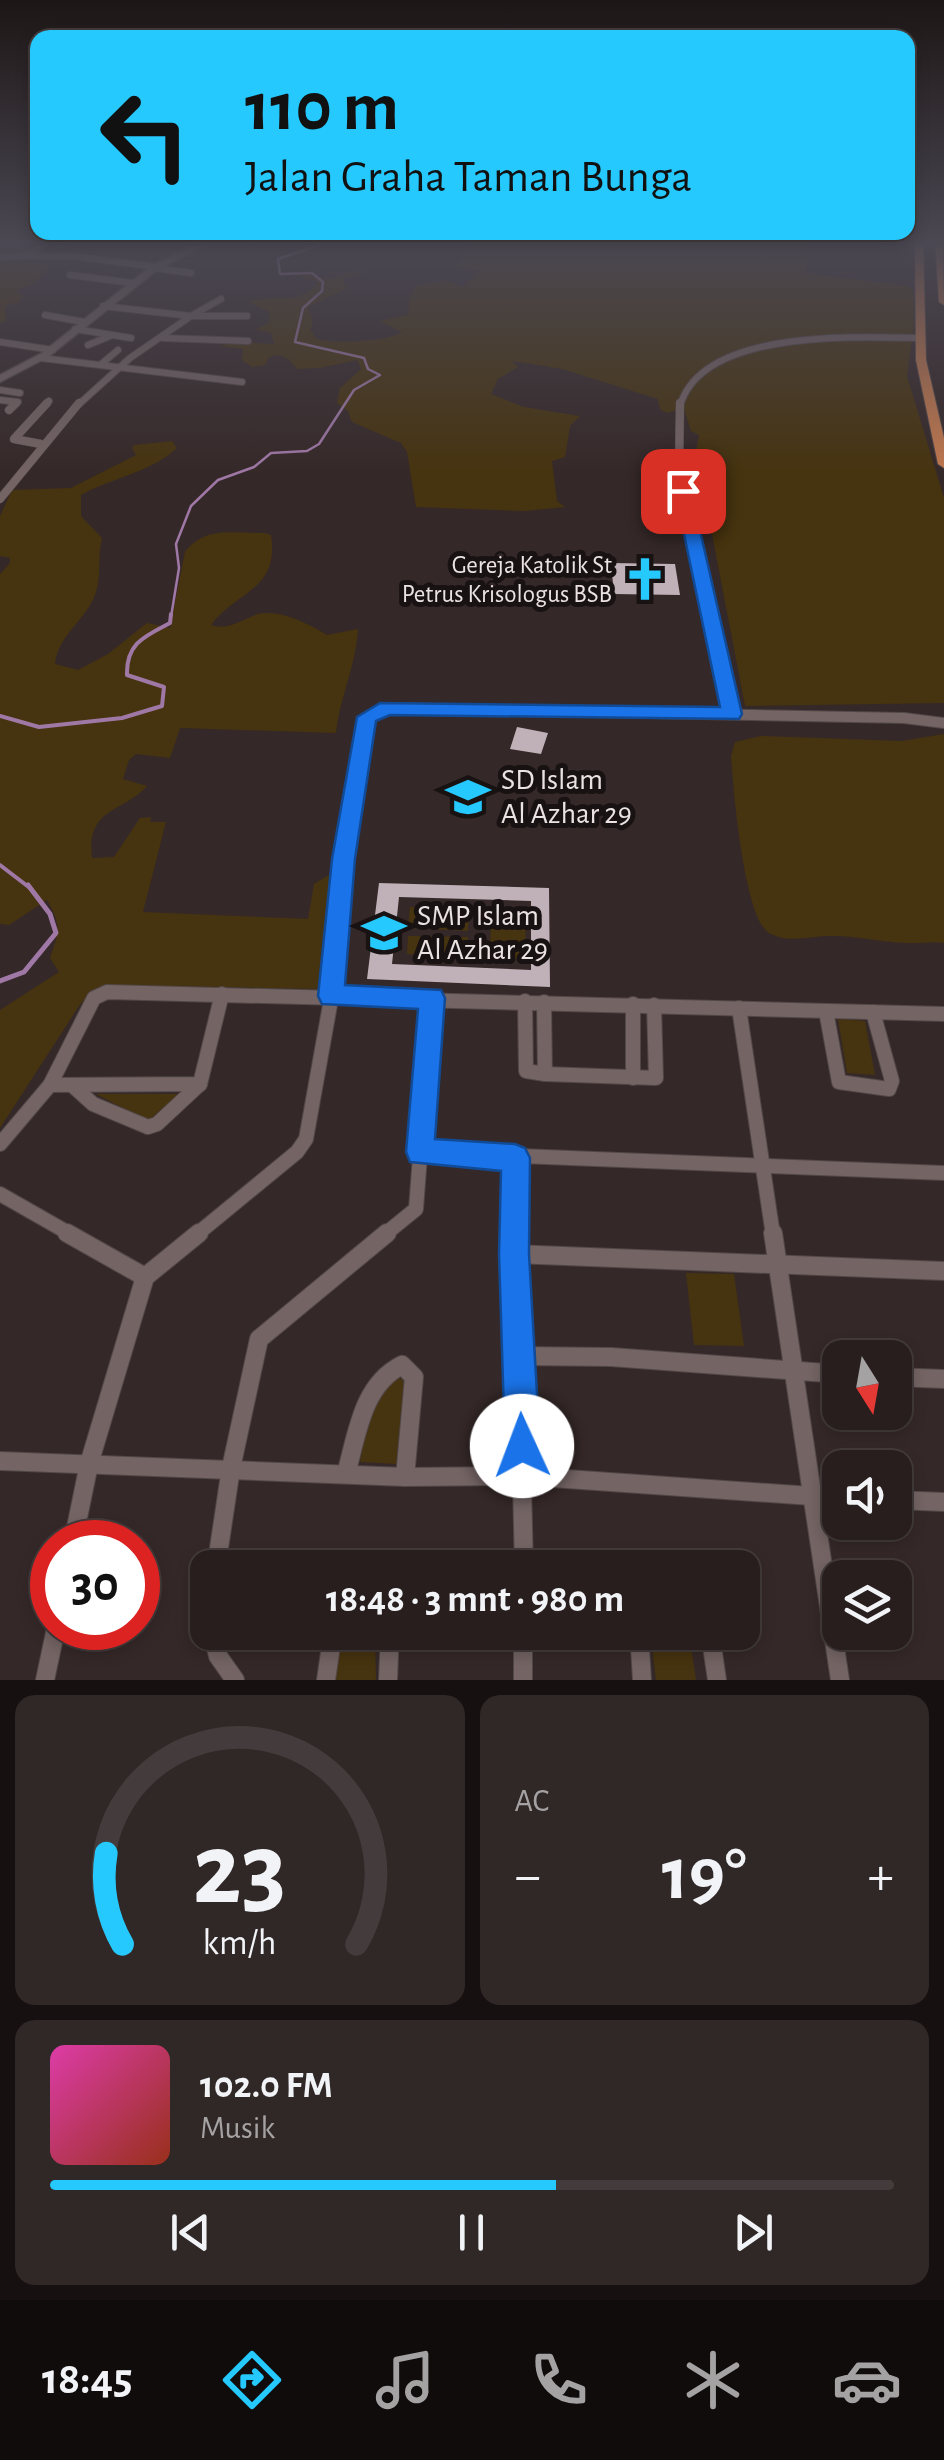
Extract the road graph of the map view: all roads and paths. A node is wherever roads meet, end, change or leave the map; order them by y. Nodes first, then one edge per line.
1 (61, 318) edge
2 (88, 318) edge
3 (188, 318) edge
4 (920, 318) edge
5 (84, 322) junction
6 (75, 329) junction
7 (110, 336) junction
8 (130, 338) dead end
9 (164, 338) junction
10 (921, 340) junction
11 (248, 341) dead end
12 (786, 341) junction
13 (0, 342) edge
14 (806, 343) junction
15 (88, 346) dead end
16 (52, 350) junction
17 (118, 350) dead end
18 (762, 352) dead end
19 (41, 358) junction
20 (100, 365) junction
21 (118, 367) junction
22 (0, 378) edge
23 (229, 380) junction
24 (242, 382) dead end
25 (0, 390) edge
26 (213, 391) dead end
27 (20, 393) dead end
28 (0, 400) edge
29 (50, 401) dead end
30 (8, 410) dead end
31 (41, 444) junction
32 (944, 464) edge
33 (0, 499) edge
34 (732, 714) junction
35 (944, 714) edge
36 (928, 719) junction
37 (944, 723) edge
38 (222, 994) junction
39 (331, 996) junction
40 (432, 998) junction
41 (526, 1001) junction
42 (544, 1002) junction
43 (633, 1004) junction
44 (654, 1005) junction
45 (738, 1008) junction
46 (826, 1011) junction
47 (872, 1012) junction
48 (944, 1014) edge
49 (545, 1074) junction
50 (633, 1078) junction
51 (50, 1084) junction
52 (200, 1084) junction
53 (74, 1086) junction
54 (0, 1144) edge
55 (420, 1152) junction
56 (515, 1158) junction
57 (762, 1167) junction
58 (944, 1174) edge
59 (0, 1194) edge
60 (514, 1254) junction
61 (777, 1264) junction
62 (944, 1271) edge
63 (145, 1276) junction
64 (519, 1356) junction
65 (794, 1372) junction
66 (822, 1373) edge
67 (912, 1378) edge
68 (944, 1379) edge
69 (0, 1461) edge
70 (88, 1464) junction
71 (230, 1468) junction
72 (346, 1474) junction
73 (524, 1476) junction
74 (405, 1478) junction
75 (812, 1496) junction
76 (822, 1497) edge
77 (912, 1501) edge
78 (944, 1502) edge
79 (77, 1520) edge
80 (219, 1550) edge
81 (524, 1550) edge
82 (52, 1650) edge
83 (216, 1650) edge
84 (330, 1650) edge
85 (389, 1650) edge
86 (523, 1650) edge
87 (640, 1650) edge
88 (713, 1650) edge
89 (46, 1680) edge
90 (235, 1680) edge
91 (326, 1680) edge
92 (388, 1680) edge
93 (523, 1680) edge
94 (642, 1680) edge
95 (718, 1680) edge
96 (840, 1680) edge

1 - 5 street
2 - 5 main road
3 - 9 street
4 - 10 main road
5 - 6 main road
6 - 7 street
6 - 16 main road
7 - 8 street
7 - 15 street
9 - 11 street
9 - 21 street
10 - 12 street
10 - 14 street
10 - 32 main road
12 - 14 street
12 - 34 street
13 - 16 street
14 - 18 street
16 - 19 main road
17 - 20 street
19 - 20 street
19 - 22 main road
20 - 21 street
21 - 23 street
21 - 31 street
23 - 24 street
23 - 26 street
25 - 27 street
28 - 30 street
29 - 31 street
31 - 33 street
34 - 36 street
34 - 39 street
35 - 36 street
36 - 37 street
38 - 39 street
38 - 51 street
38 - 52 street
39 - 40 street
39 - 63 street
40 - 41 street
40 - 55 street
41 - 42 street
41 - 49 street
42 - 43 street
42 - 49 street
43 - 44 street
43 - 50 street
44 - 45 street
44 - 50 street
45 - 46 street
45 - 57 street
46 - 47 street
46 - 47 street
47 - 48 street
49 - 50 street
51 - 53 street
51 - 54 street
52 - 53 street
52 - 53 street
55 - 56 street
55 - 71 street
56 - 57 street
56 - 60 street
57 - 58 street
57 - 61 street
59 - 63 street
60 - 61 street
60 - 64 street
61 - 62 street
61 - 65 street
63 - 70 street
64 - 65 street
64 - 73 street
65 - 66 street
65 - 75 street
67 - 68 street
69 - 70 street
70 - 71 street
70 - 79 street
71 - 72 street
71 - 80 street
72 - 74 street
72 - 74 street
73 - 74 street
73 - 75 street
73 - 81 street
75 - 76 street
75 - 96 street
77 - 78 street
82 - 89 street
83 - 90 street
84 - 91 street
85 - 92 street
86 - 93 street
87 - 94 street
88 - 95 street

